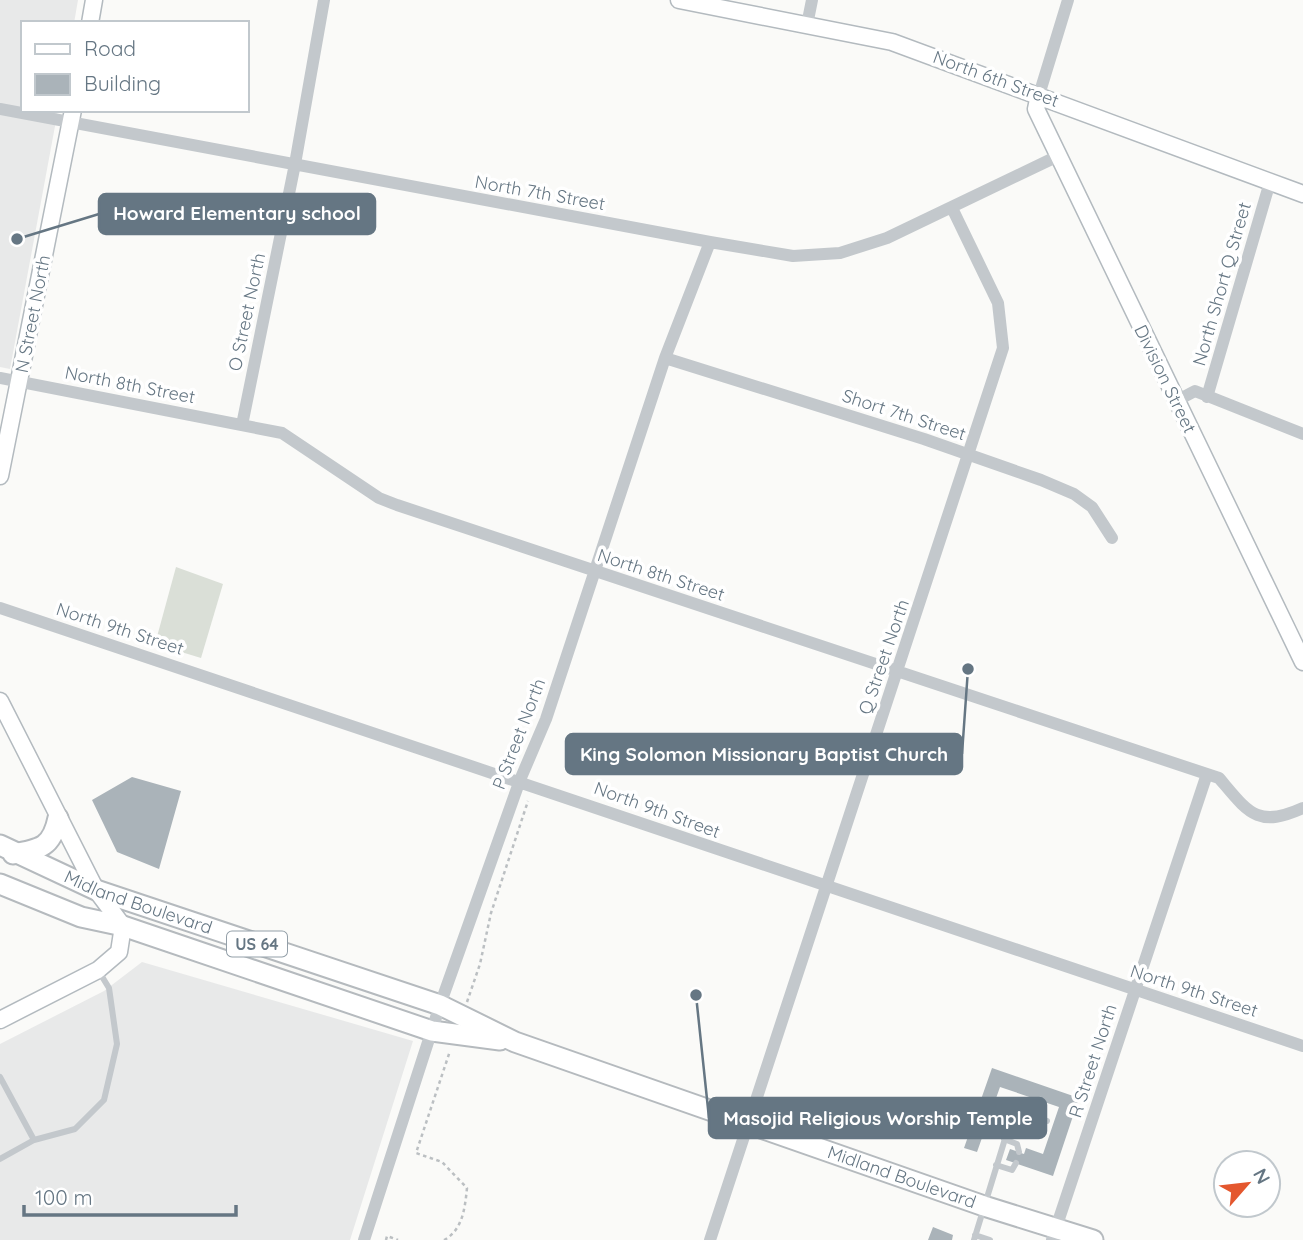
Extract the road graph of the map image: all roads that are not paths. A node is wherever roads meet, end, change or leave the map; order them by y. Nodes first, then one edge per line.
1 (94, 0) edge
2 (324, 0) edge
3 (679, 0) edge
4 (812, 0) edge
5 (1069, 0) edge
6 (90, 21) edge
7 (807, 25) junction
8 (1039, 95) junction
9 (0, 109) edge
10 (21, 111) edge
11 (31, 112) edge
12 (72, 116) edge
13 (1058, 156) junction
14 (295, 164) junction
15 (1270, 182) junction
16 (1303, 194) edge
17 (952, 208) junction
18 (710, 242) junction
19 (665, 358) junction
20 (0, 378) edge
21 (20, 382) junction
22 (1207, 397) junction
23 (1176, 401) junction
24 (242, 425) junction
25 (1303, 434) edge
26 (969, 454) junction
27 (0, 476) edge
28 (1111, 538) dead end
29 (594, 570) junction
30 (0, 608) edge
31 (1303, 662) edge
32 (897, 671) junction
33 (0, 701) edge
34 (1207, 774) junction
35 (520, 780) junction
36 (1303, 808) edge
37 (58, 818) junction
38 (7, 849) edge
39 (0, 884) edge
40 (827, 887) junction
41 (96, 890) junction
42 (123, 926) junction
43 (98, 970) junction
44 (1135, 990) junction
45 (440, 1005) junction
46 (0, 1020) edge
47 (432, 1031) junction
48 (515, 1042) junction
49 (1303, 1046) edge
50 (0, 1077) edge
51 (1047, 1121) dead end
52 (748, 1125) junction
53 (1004, 1139) junction
54 (34, 1140) junction
55 (1017, 1149) dead end
56 (0, 1159) edge
57 (1011, 1164) dead end
58 (996, 1165) junction
59 (984, 1206) junction
60 (1054, 1234) edge
61 (974, 1238) edge
62 (364, 1240) edge
63 (710, 1240) edge
64 (990, 1240) edge
65 (1093, 1240) edge

1 - 6 street
2 - 14 street, O Street North
3 - 7 street, North 6th Street
4 - 7 street
5 - 8 street
7 - 8 street, North 6th Street
8 - 13 street, Division Street
8 - 15 street, North 6th Street
9 - 10 street, North 7th Street
11 - 12 street, North 7th Street
12 - 14 street, North 7th Street
12 - 21 street, N Street North
13 - 17 street, North 7th Street
13 - 23 street, Division Street
14 - 18 street, North 7th Street
14 - 24 street, O Street North
15 - 16 street, North 6th Street
15 - 22 street, North Short Q Street
17 - 18 street, North 7th Street
17 - 26 street, Q Street North
18 - 19 street, P Street North
19 - 26 street, Short 7th Street
19 - 29 street, P Street North
20 - 21 street, North 8th Street
21 - 24 street, North 8th Street
21 - 27 street, N Street North
22 - 23 street
22 - 25 street
23 - 31 street, Division Street
24 - 29 street, North 8th Street
26 - 28 street, Short 7th Street
26 - 32 street, Q Street North
29 - 32 street, North 8th Street
29 - 35 street, P Street North
30 - 35 street, North 9th Street
32 - 34 street, North 8th Street
32 - 40 street, Q Street North
33 - 37 street
34 - 36 street, North 8th Street
34 - 44 street, R Street North
35 - 40 street, North 9th Street
35 - 45 street, P Street North
37 - 38 main road
37 - 41 street
38 - 41 main road, Midland Boulevard / US 64
39 - 42 main road, US 64
40 - 44 street, North 9th Street
40 - 52 street, Q Street North
41 - 42 street
41 - 45 main road, Midland Boulevard / US 64
42 - 43 street
42 - 47 main road, Midland Boulevard / US 64
43 - 46 street
43 - 54 lane
44 - 49 street, North 9th Street
44 - 60 street, R Street North
45 - 47 street, P Street North
45 - 48 main road, Midland Boulevard / US 64
47 - 48 main road, Midland Boulevard / US 64
47 - 62 street, P Street North
48 - 52 main road, Midland Boulevard / US 64
50 - 54 lane
51 - 53 lane
52 - 59 main road, Midland Boulevard / US 64
52 - 63 street, Q Street North
53 - 55 lane
53 - 58 lane
54 - 56 lane
57 - 58 lane
58 - 59 lane
59 - 60 main road, Midland Boulevard / US 64
59 - 61 lane
60 - 65 main road, Midland Boulevard / US 64
61 - 64 lane

